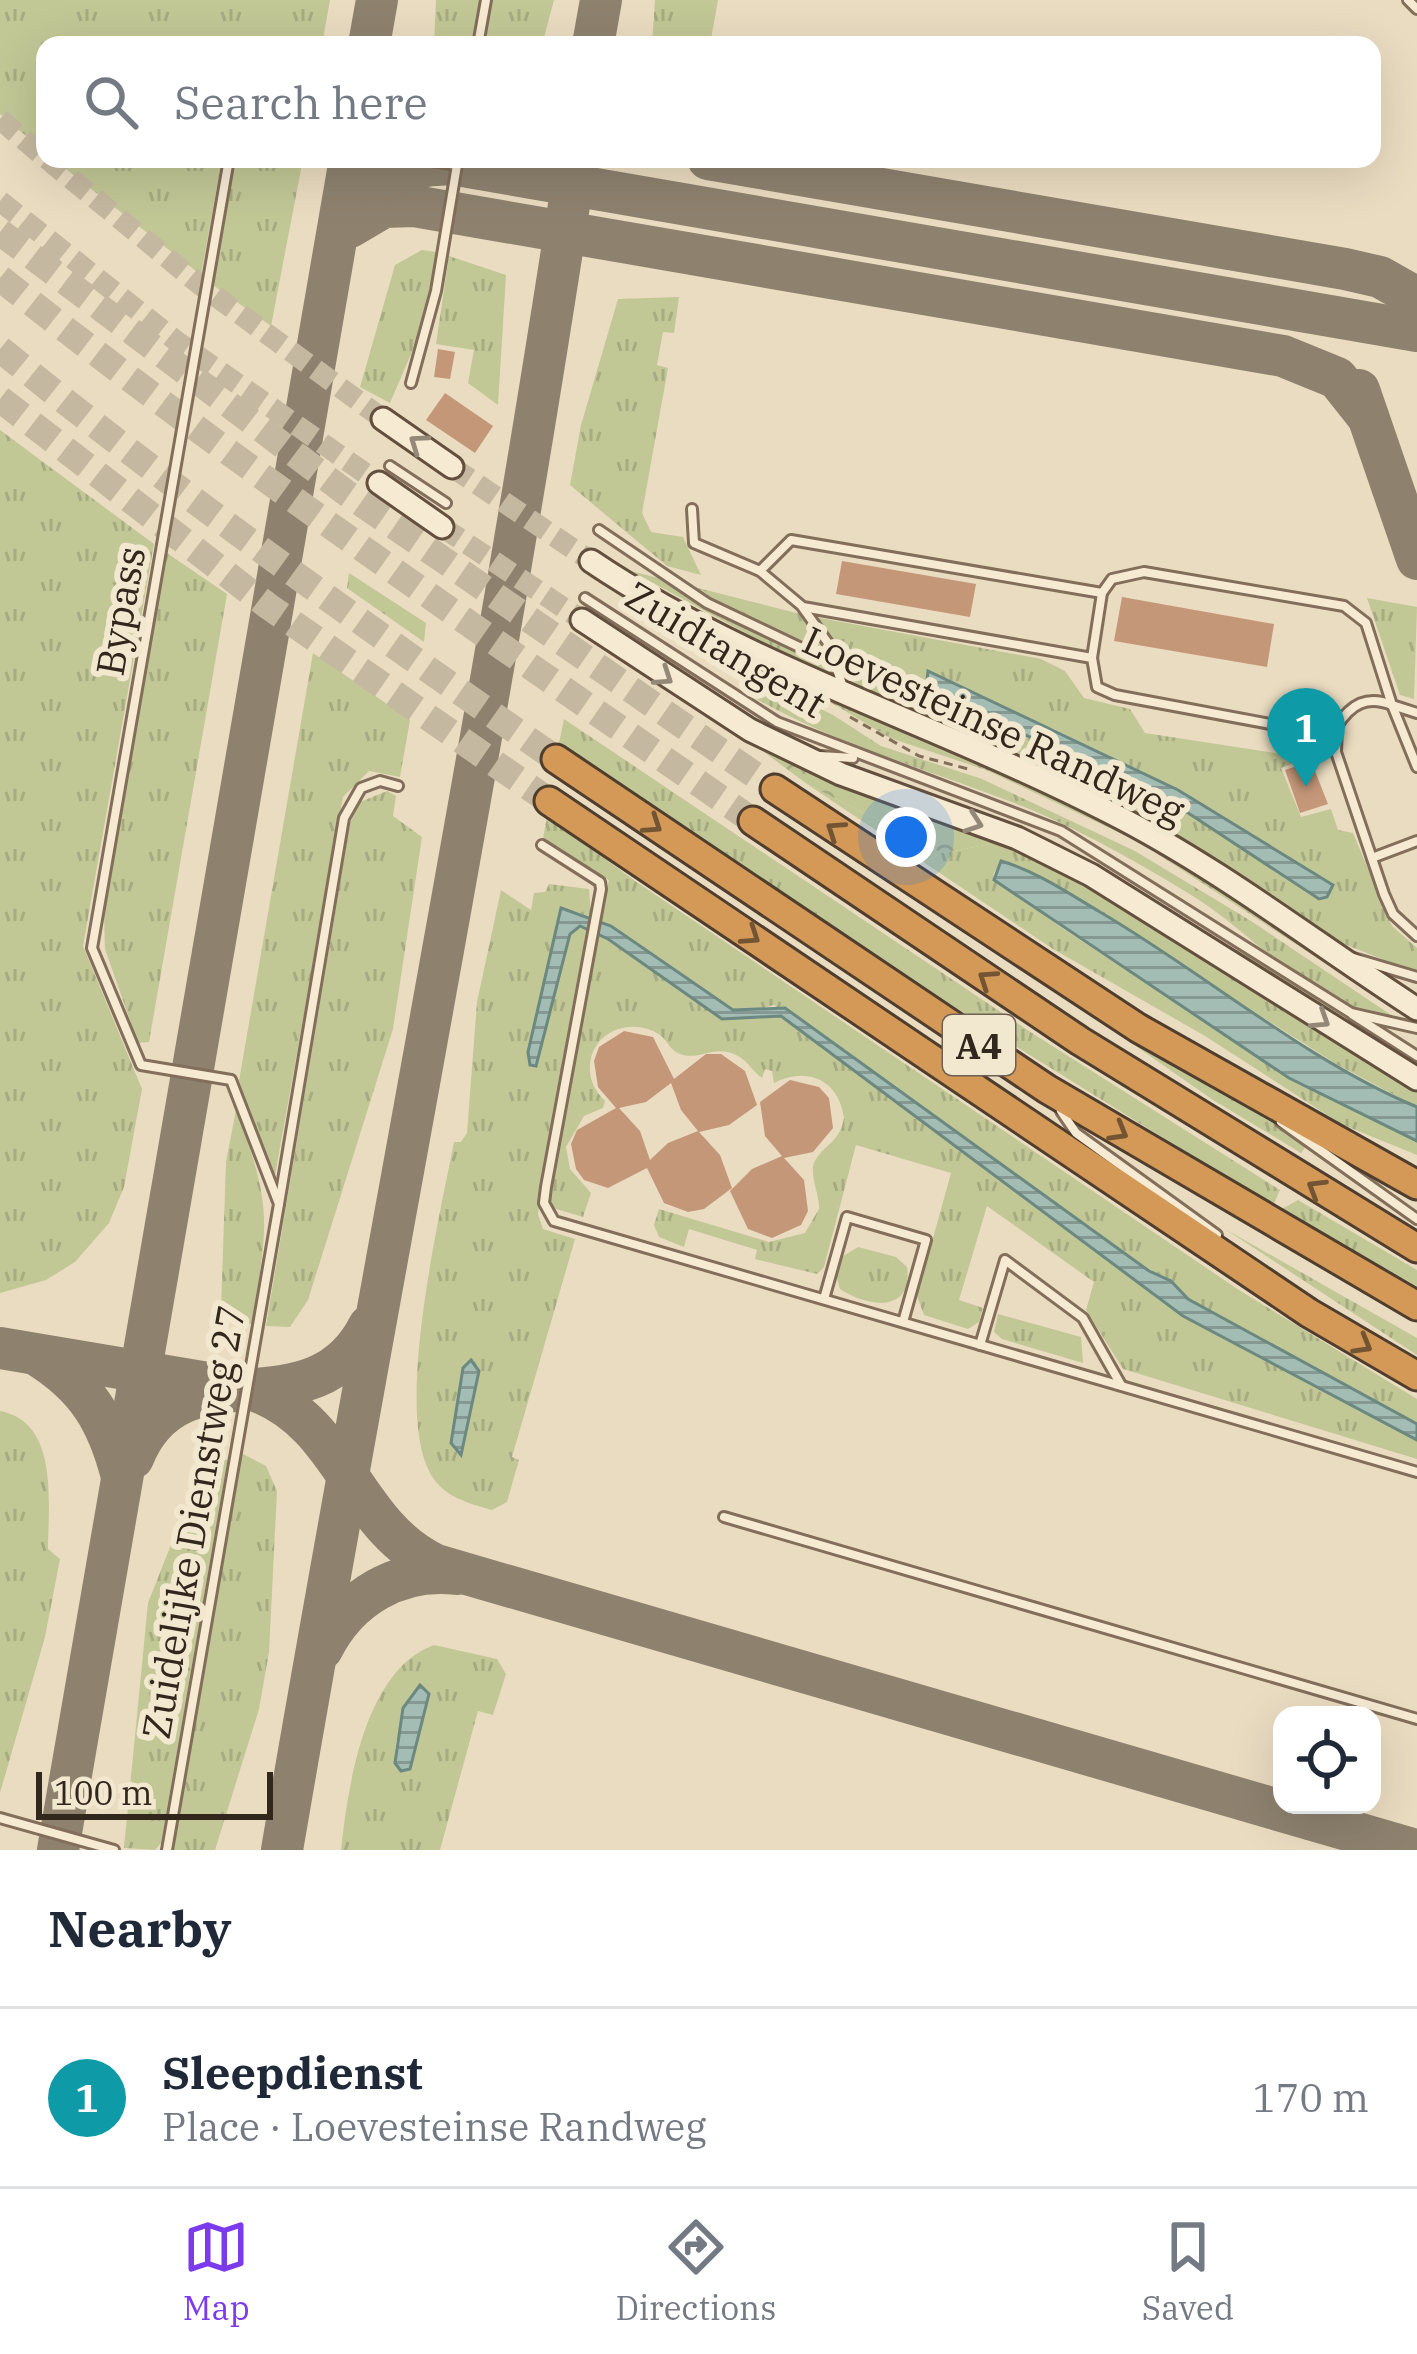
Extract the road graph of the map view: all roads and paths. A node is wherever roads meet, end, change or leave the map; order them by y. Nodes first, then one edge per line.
1 (486, 0) edge
2 (1408, 0) edge
3 (1417, 9) edge
4 (480, 36) edge
5 (227, 168) edge
6 (456, 168) edge
7 (410, 383) dead end
8 (383, 419) tunnel mouth
9 (452, 467) tunnel mouth
10 (385, 474) joint
11 (446, 502) dead end
12 (692, 509) dead end
13 (442, 526) tunnel mouth
14 (599, 530) dead end
15 (591, 561) tunnel mouth
16 (760, 571) junction
17 (1102, 593) junction
18 (802, 607) junction
19 (584, 609) joint
20 (1092, 658) junction
21 (837, 665) junction
22 (840, 701) junction
23 (1392, 705) junction
24 (1417, 713) edge
25 (1335, 736) junction
26 (800, 755) junction
27 (865, 758) junction
28 (556, 759) tunnel mouth
29 (1417, 766) edge
30 (989, 777) dead end
31 (393, 784) dead end
32 (775, 789) tunnel mouth
33 (549, 801) tunnel mouth
34 (754, 821) tunnel mouth
35 (1417, 842) edge
36 (542, 844) dead end
37 (1372, 858) junction
38 (1417, 936) edge
39 (1344, 956) junction
40 (1417, 977) edge
41 (1417, 1009) edge
42 (1352, 1013) junction
43 (1417, 1028) edge
44 (1417, 1056) edge
45 (1417, 1079) edge
46 (1047, 1089) junction
47 (1248, 1093) junction
48 (1417, 1185) edge
49 (279, 1204) junction
50 (1417, 1219) edge
51 (1417, 1248) edge
52 (824, 1299) junction
53 (1417, 1306) edge
54 (1309, 1313) junction
55 (903, 1322) junction
56 (980, 1345) junction
57 (1417, 1376) edge
58 (1121, 1386) junction
59 (1417, 1472) edge
60 (724, 1517) dead end
61 (1417, 1719) edge
62 (0, 1818) edge
63 (114, 1850) edge
64 (167, 1850) edge

1 - 4 lane
2 - 3 lane
5 - 49 lane, Bypass
6 - 7 lane
9 -> 8 street
10 - 11 lane
10 - 13 street
12 - 16 lane
14 - 21 lane
15 - 22 street, Loevesteinse Randweg
16 - 17 lane
16 - 18 lane
17 - 20 lane
17 - 23 lane
18 - 20 lane
18 - 21 lane
19 -> 26 street
19 - 27 lane, Zuidtangent
20 - 25 lane
21 - 22 lane
22 - 30 path, Loevesteinse Randweg
22 - 39 street, Loevesteinse Randweg
23 - 24 lane
23 - 25 lane
23 - 29 lane
25 - 37 lane
26 - 27 lane
26 -> 45 street
27 - 42 lane, Zuidtangent
28 -> 46 highway, A4
31 - 49 lane, Zuidelijke Dienstweg 27
47 -> 32 highway, A4
33 -> 54 highway, A4
51 -> 34 highway, A4
35 - 37 lane
36 - 52 lane
37 - 38 lane
39 - 40 lane
39 - 41 street, Loevesteinse Randweg
42 - 43 lane, Zuidtangent
42 - 44 lane
46 -> 53 highway, A4
46 - 54 lane
47 - 48 highway, A4
47 - 50 lane
49 - 64 lane, Zuidelijke Dienstweg 27
52 - 55 lane
52 - 55 lane
54 -> 57 highway, A4
55 - 56 lane
56 - 58 lane
56 - 58 lane
58 - 59 lane
60 - 61 lane
62 - 63 lane

